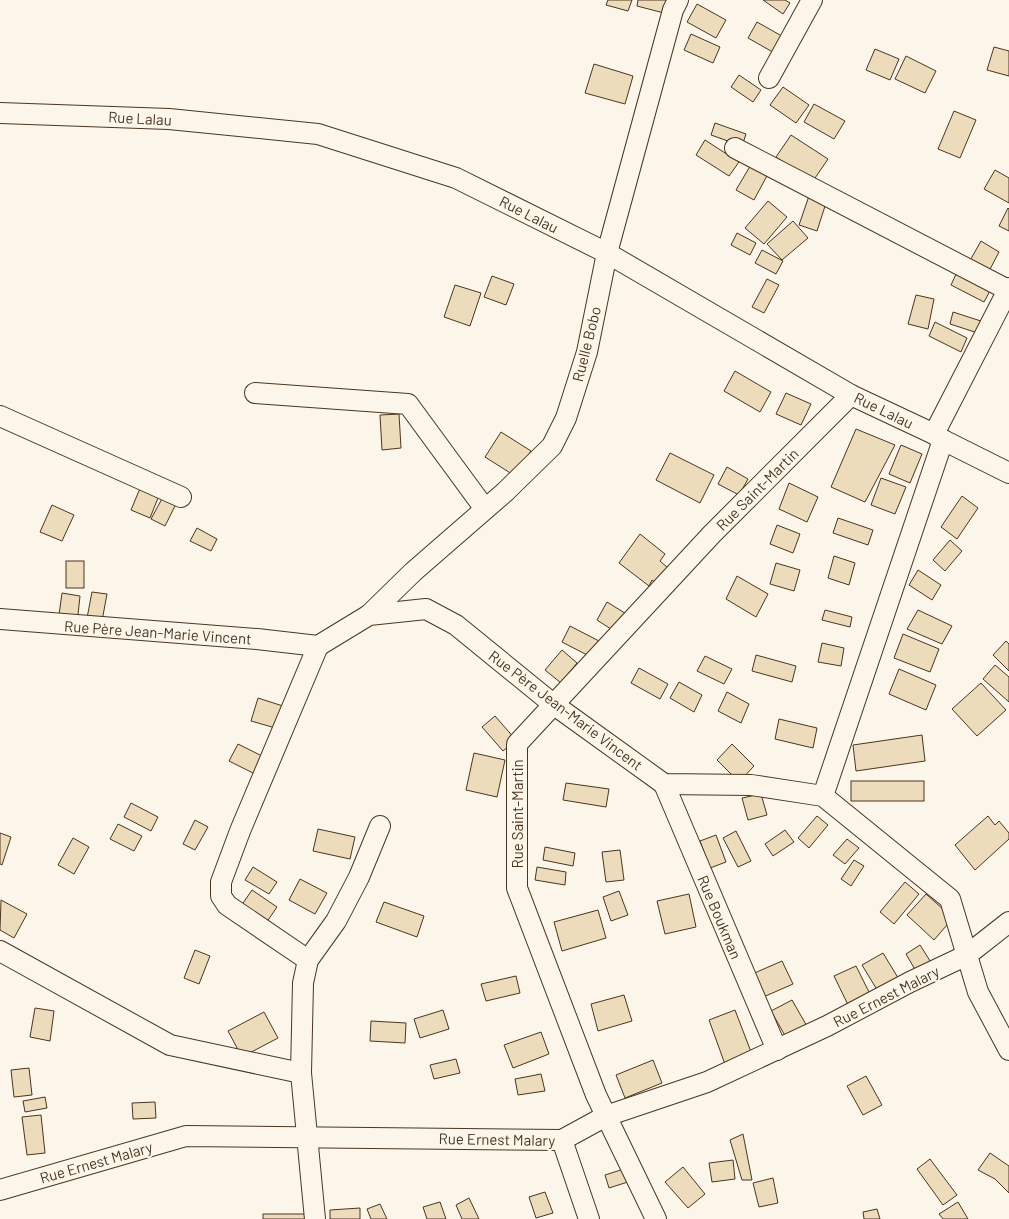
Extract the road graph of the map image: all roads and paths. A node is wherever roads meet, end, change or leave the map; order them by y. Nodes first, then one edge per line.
1 (678, 0) edge
2 (812, 0) edge
3 (768, 78) dead end
4 (0, 113) edge
5 (735, 148) dead end
6 (607, 253) junction
7 (1009, 289) edge
8 (255, 393) dead end
9 (852, 394) junction
10 (0, 416) edge
11 (939, 437) junction
12 (1009, 473) edge
13 (181, 496) dead end
14 (485, 509) junction
15 (369, 615) junction
16 (0, 619) edge
17 (318, 646) junction
18 (553, 704) junction
19 (664, 784) junction
20 (823, 796) junction
21 (380, 826) dead end
22 (1009, 922) edge
23 (0, 951) edge
24 (967, 955) junction
25 (308, 960) junction
26 (777, 1050) junction
27 (1009, 1050) edge
28 (301, 1073) junction
29 (606, 1116) junction
30 (307, 1137) junction
31 (562, 1140) junction
32 (0, 1190) edge
33 (315, 1219) edge
34 (589, 1219) edge
35 (656, 1219) edge

1 - 6 street, Ruelle Bobo
2 - 3 street
4 - 6 street, Rue Lalau
5 - 7 street
6 - 9 street, Rue Lalau
6 - 14 street, Ruelle Bobo
7 - 11 street
8 - 14 street
9 - 11 street, Rue Lalau
9 - 18 street, Rue Saint-Martin
10 - 13 street
11 - 12 street, Rue Lalau
11 - 20 street
14 - 15 street, Ruelle Bobo
15 - 17 street, Rue Père Jean-Marie Vincent
15 - 18 street, Rue Père Jean-Marie Vincent
16 - 17 street, Rue Père Jean-Marie Vincent
17 - 25 street
18 - 19 street, Rue Père Jean-Marie Vincent
18 - 29 street, Rue Saint-Martin
19 - 20 street
19 - 26 street, Rue Boukman
20 - 24 street
21 - 25 street
22 - 24 street, Rue Ernest Malary
23 - 28 street
24 - 26 street, Rue Ernest Malary
24 - 27 street
25 - 28 street
26 - 29 street, Rue Ernest Malary
28 - 30 street
29 - 31 street, Rue Ernest Malary
29 - 35 street, Rue Saint-Martin
30 - 31 street, Rue Ernest Malary
30 - 32 street, Rue Ernest Malary
30 - 33 street
31 - 34 street

